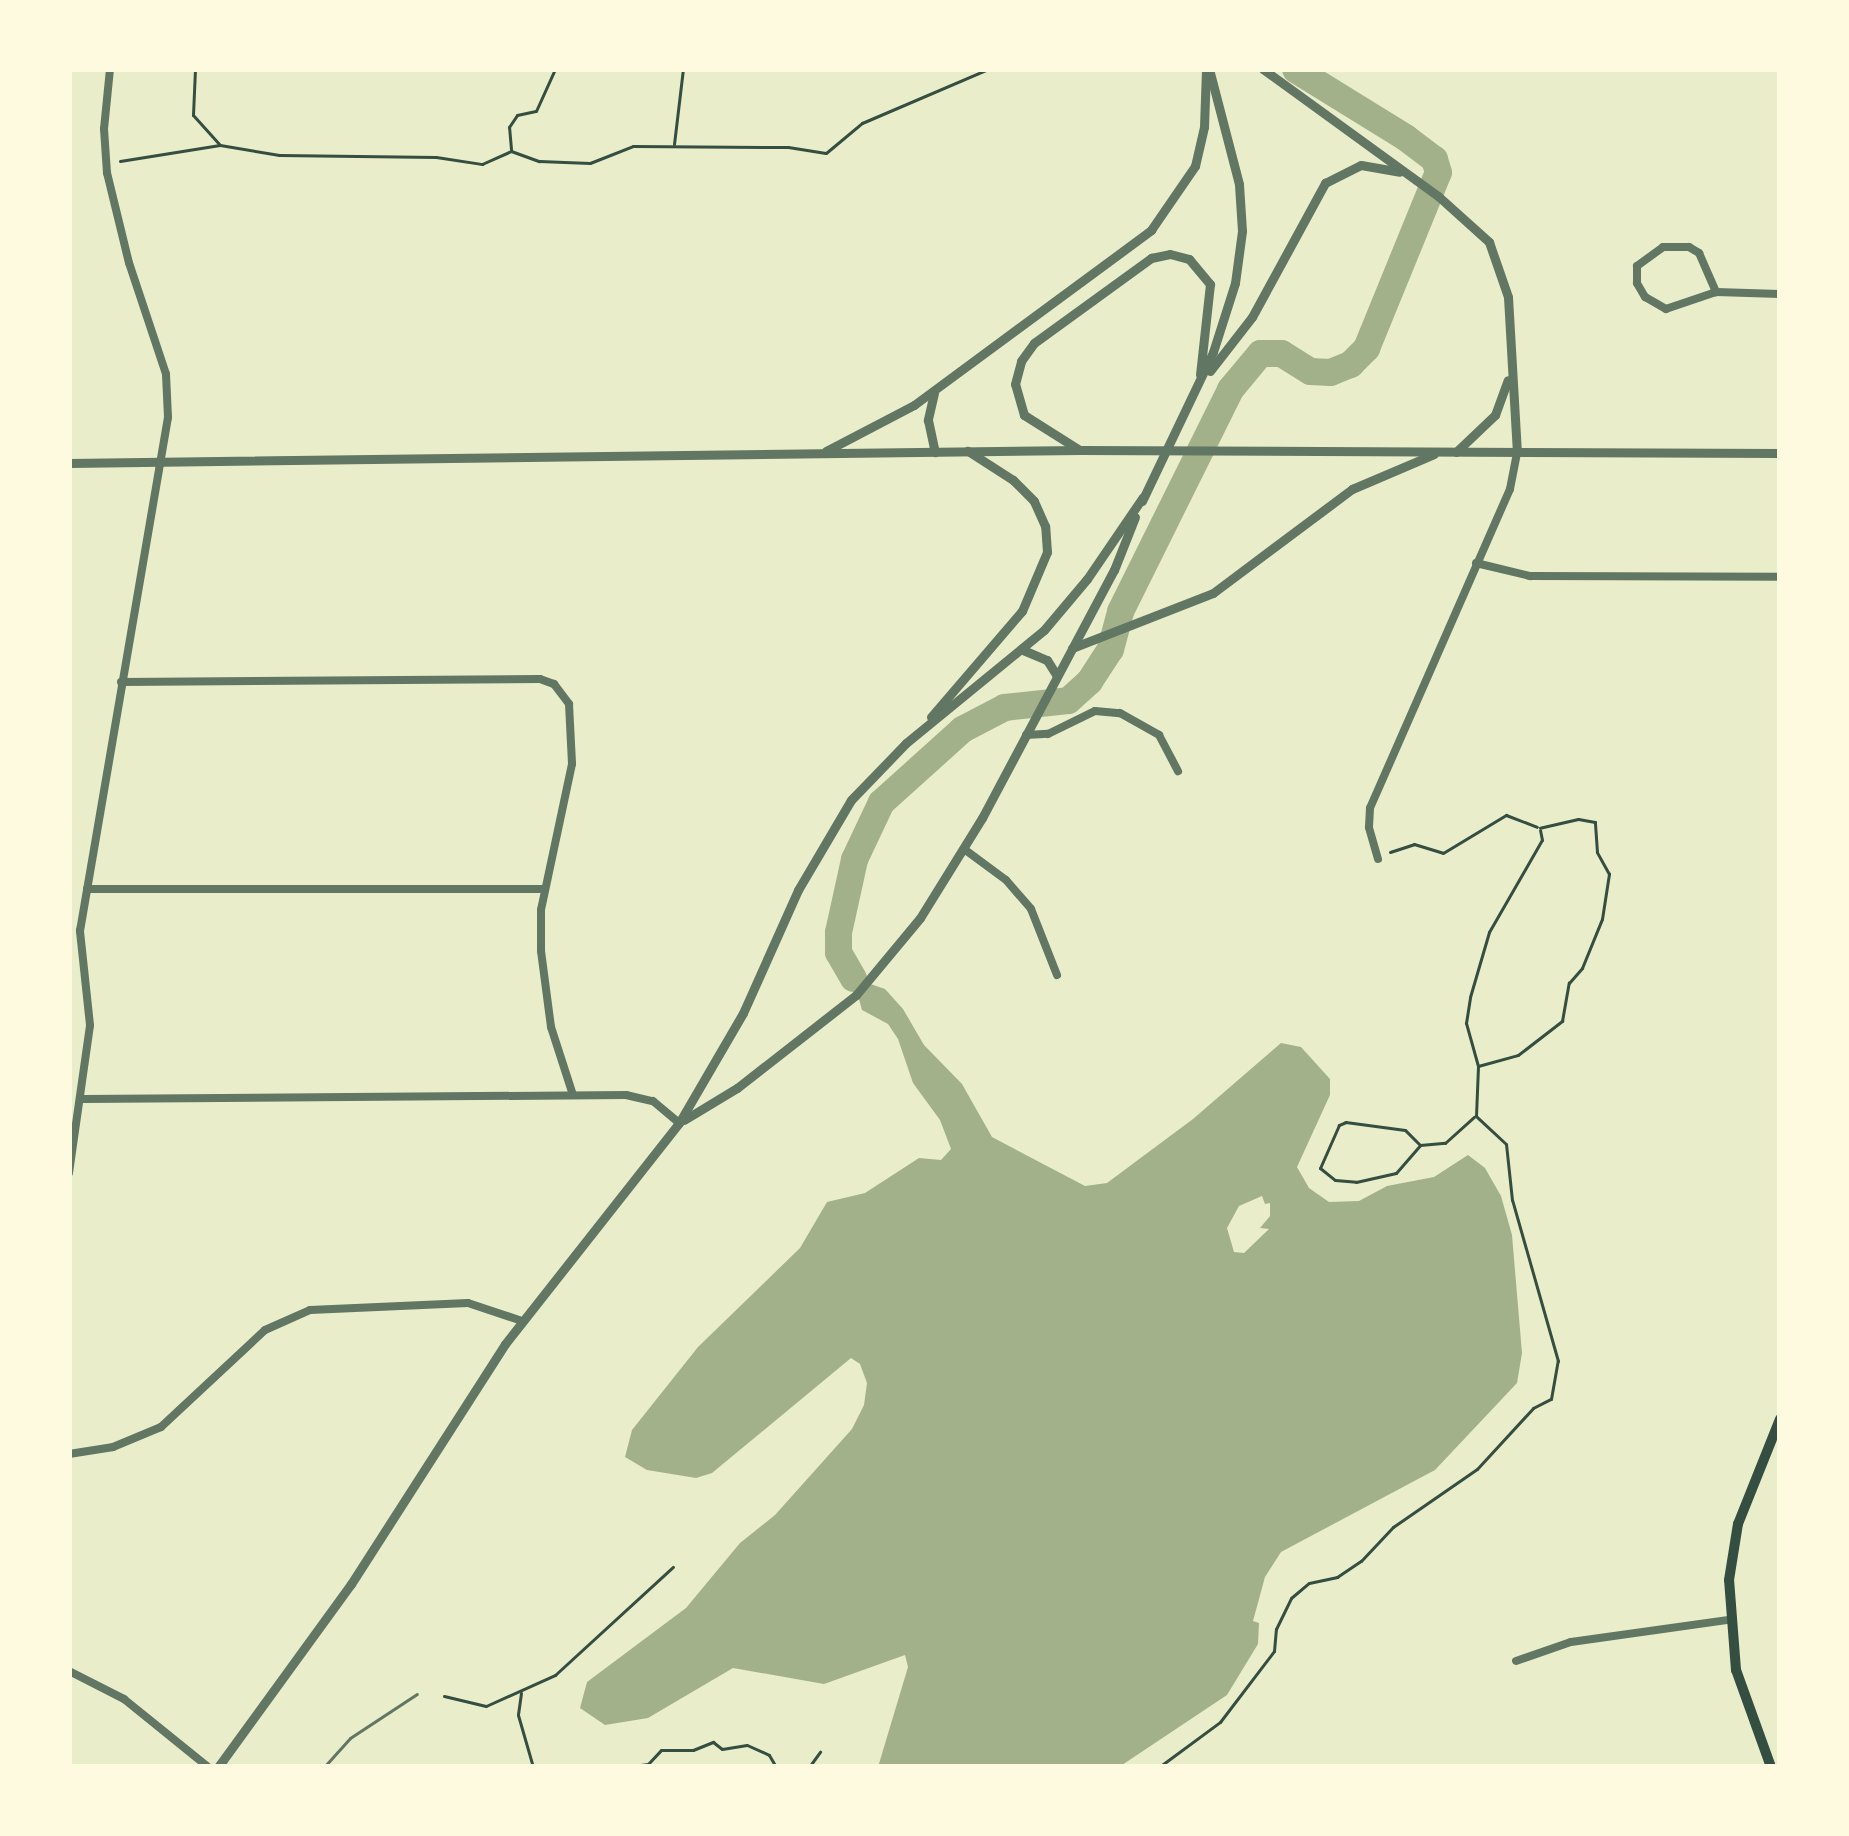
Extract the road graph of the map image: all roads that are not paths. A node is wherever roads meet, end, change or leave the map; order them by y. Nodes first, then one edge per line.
1 (110, 69) edge
2 (1208, 69) edge
3 (1263, 69) edge
4 (1409, 176) junction
5 (1716, 292) junction
6 (1780, 294) edge
7 (1509, 375) junction
8 (1198, 385) junction
9 (937, 388) junction
10 (1080, 450) junction
11 (968, 451) junction
12 (824, 452) junction
13 (935, 452) junction
14 (1439, 452) junction
15 (1455, 452) junction
16 (1517, 452) junction
17 (1780, 453) edge
18 (160, 461) junction
19 (69, 463) edge
20 (1143, 497) junction
21 (1476, 563) junction
22 (1780, 577) edge
23 (1072, 648) junction
24 (1022, 650) junction
25 (1057, 676) junction
26 (121, 682) junction
27 (921, 730) junction
28 (1026, 735) junction
29 (1178, 771) dead end
30 (964, 849) junction
31 (1378, 859) road end
32 (545, 889) junction
33 (87, 890) junction
34 (1058, 975) dead end
35 (573, 1095) junction
36 (83, 1099) junction
37 (679, 1123) junction
38 (69, 1173) edge
39 (522, 1321) junction
40 (1780, 1419) edge
41 (69, 1454) edge
42 (1728, 1620) junction
43 (1516, 1661) dead end
44 (69, 1671) edge
45 (417, 1694) dead end
46 (208, 1767) edge
47 (218, 1767) edge
48 (323, 1767) edge
49 (1771, 1767) edge

1 - 18 street
2 - 8 street
2 - 9 street
3 - 4 street
4 - 7 street
4 - 8 street
5 - 5 street
5 - 6 street
7 - 15 street
7 - 16 street
8 - 10 street
8 - 20 street
9 - 12 street
9 - 13 street
10 - 11 street
10 - 14 street
11 - 13 street
11 - 27 street
12 - 13 street
12 - 18 street
14 - 15 street
14 - 23 street
15 - 16 street
16 - 17 street
16 - 21 street
18 - 19 street
18 - 26 street
20 - 23 street
20 - 24 street
21 - 22 street
21 - 31 street
23 - 25 street
24 - 25 street
24 - 27 street
25 - 28 street
26 - 32 street
26 - 33 street
27 - 37 street
28 - 29 street
28 - 30 street
30 - 34 street
30 - 37 street
32 - 33 street
32 - 35 street
33 - 36 street
35 - 36 street
35 - 37 street
36 - 38 street
37 - 39 street
39 - 41 street
39 - 47 street
40 - 42 main road
42 - 43 street
42 - 49 main road
44 - 46 street
45 - 48 lane

